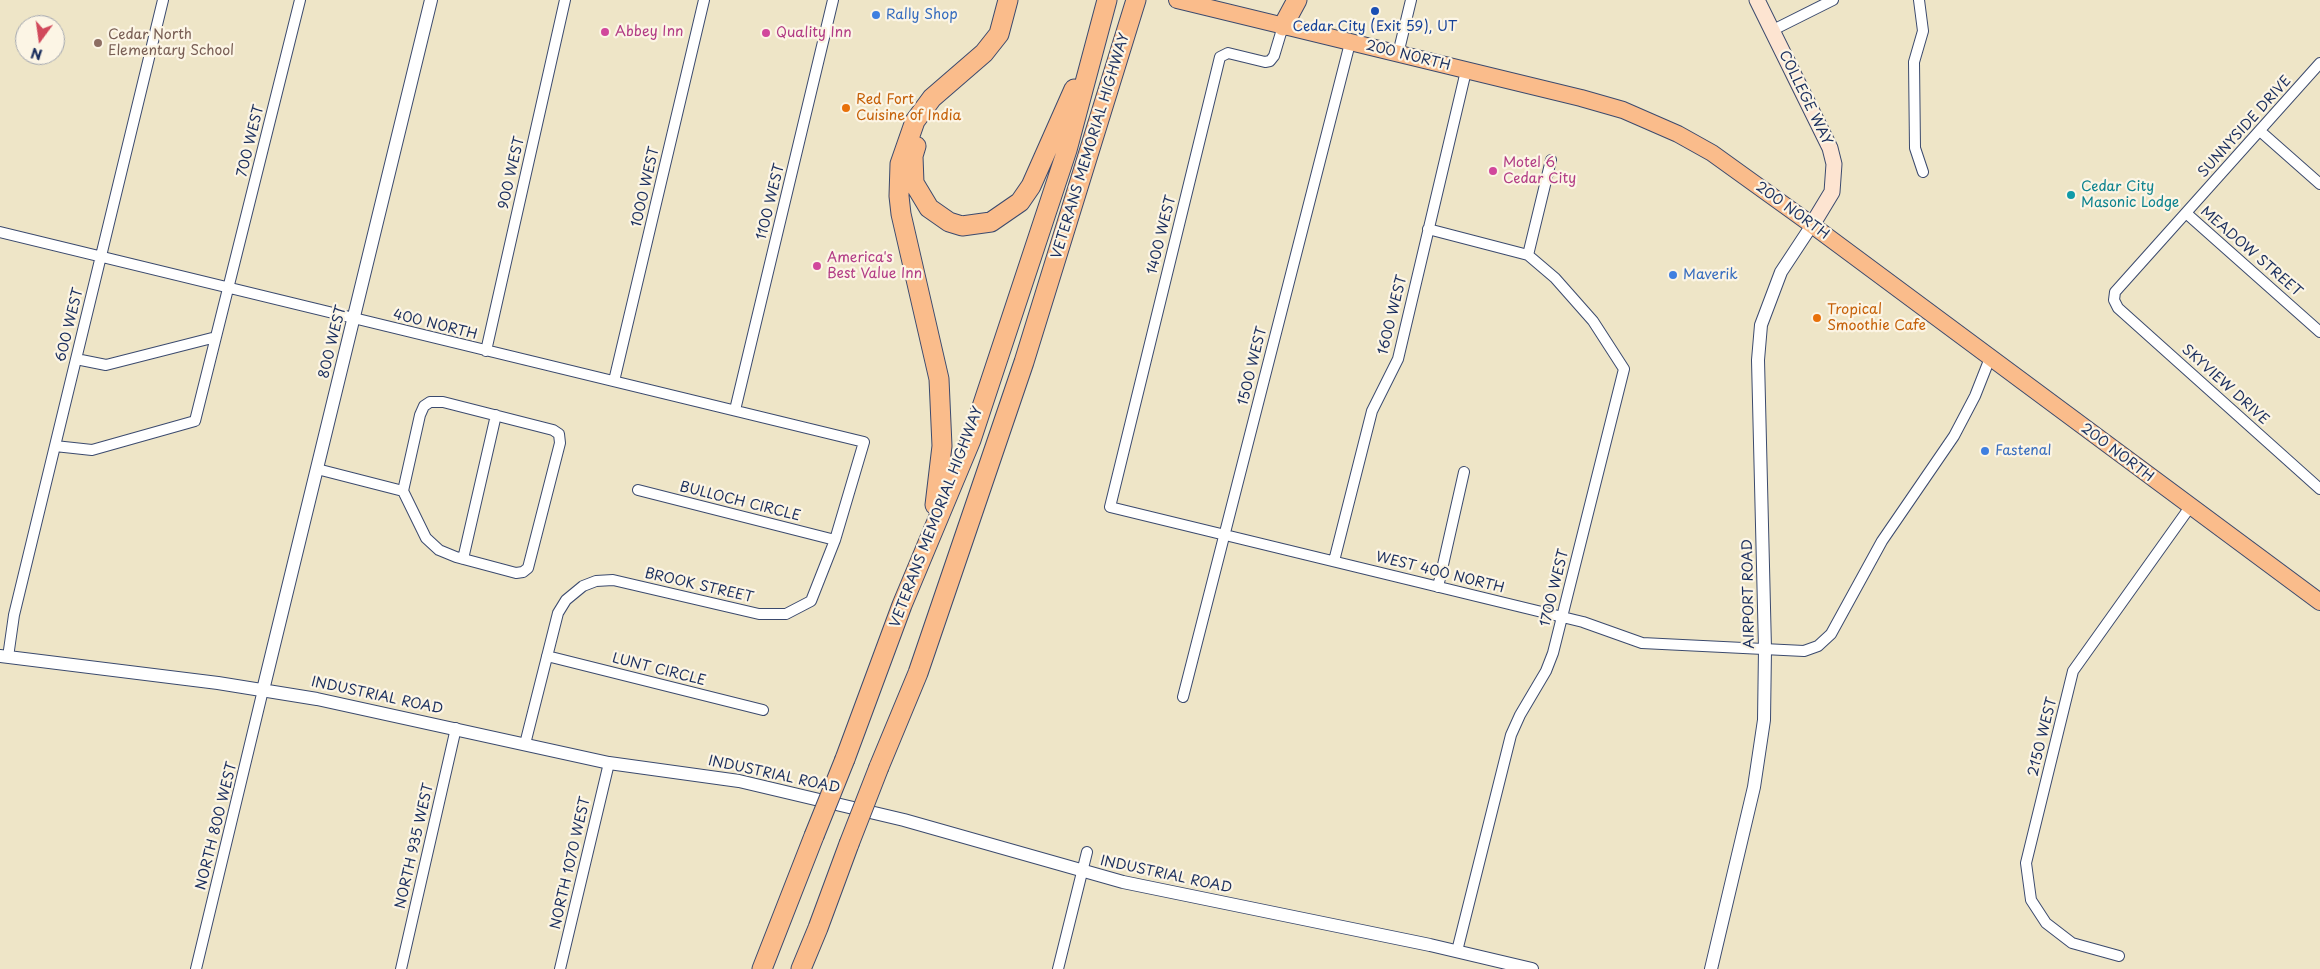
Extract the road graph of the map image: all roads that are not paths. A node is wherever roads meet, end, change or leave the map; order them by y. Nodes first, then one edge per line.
1 (163, 0) edge
2 (300, 0) edge
3 (431, 0) edge
4 (565, 0) edge
5 (704, 0) edge
6 (834, 0) edge
7 (1008, 0) edge
8 (1021, 0) edge
9 (1136, 0) edge
10 (1178, 0) edge
11 (1287, 0) edge
12 (1297, 0) edge
13 (1412, 0) edge
14 (1757, 0) edge
15 (1834, 0) edge
16 (1919, 0) edge
17 (1106, 6) edge
18 (1283, 26) junction
19 (1771, 31) junction
20 (1097, 38) junction
21 (1350, 42) junction
22 (1398, 54) junction
23 (2320, 62) edge
24 (1466, 70) junction
25 (2260, 131) junction
26 (1551, 160) dead end
27 (1923, 172) dead end
28 (2320, 184) edge
29 (2186, 214) junction
30 (1812, 225) junction
31 (1428, 229) junction
32 (0, 232) edge
33 (101, 255) junction
34 (1528, 255) junction
35 (229, 289) junction
36 (2114, 300) joint
37 (354, 319) junction
38 (2320, 332) edge
39 (216, 338) junction
40 (486, 351) junction
41 (1990, 358) junction
42 (76, 359) junction
43 (614, 381) junction
44 (734, 410) junction
45 (496, 415) junction
46 (864, 442) joint
47 (55, 446) junction
48 (317, 469) junction
49 (1464, 472) dead end
50 (2320, 488) edge
51 (638, 490) dead end
52 (403, 491) junction
53 (1110, 507) joint
54 (2190, 507) junction
55 (1224, 534) junction
56 (835, 540) junction
57 (463, 559) junction
58 (1334, 561) junction
59 (1438, 587) junction
60 (2320, 602) edge
61 (902, 605) junction
62 (1562, 617) junction
63 (1765, 649) junction
64 (4, 656) edge
65 (547, 656) junction
66 (264, 690) junction
67 (1183, 697) dead end
68 (763, 710) dead end
69 (456, 728) junction
70 (525, 744) junction
71 (609, 763) junction
72 (1087, 852) dead end
73 (1082, 871) junction
74 (1457, 951) junction
75 (2119, 956) dead end
76 (196, 969) edge
77 (401, 969) edge
78 (560, 969) edge
79 (762, 969) edge
80 (801, 969) edge
81 (1058, 969) edge
82 (1532, 969) edge
83 (1711, 969) edge

1 - 33 street, 600 WEST
2 - 35 street, 700 WEST
3 - 37 street, 800 WEST
4 - 40 street, 900 WEST
5 - 43 street, 1000 WEST
6 - 44 street, 1100 WEST
7 - 61 highway
8 - 20 highway
9 - 80 highway, VETERANS MEMORIAL HIGHWAY, bridge
10 - 18 main road, 200 NORTH
11 - 18 highway
12 - 18 highway
13 - 22 street
14 - 19 main road, COLLEGE WAY
15 - 19 street
16 - 27 street
17 - 20 highway, VETERANS MEMORIAL HIGHWAY
18 - 21 main road, 200 NORTH
18 - 53 street, 1400 WEST
19 - 30 main road, COLLEGE WAY
20 - 61 highway, VETERANS MEMORIAL HIGHWAY
21 - 22 main road, 200 NORTH
21 - 55 street, 1500 WEST
22 - 24 main road, 200 NORTH
23 - 25 street, SUNNYSIDE DRIVE
24 - 30 main road, 200 NORTH
24 - 31 street, 1600 WEST
25 - 28 street
25 - 29 street, SUNNYSIDE DRIVE
26 - 34 street
29 - 36 street, SUNNYSIDE DRIVE
29 - 38 street, MEADOW STREET
30 - 41 main road, 200 NORTH
30 - 63 street, AIRPORT ROAD
31 - 34 street, 1700 WEST
31 - 58 street, 1600 WEST
32 - 33 street, 400 NORTH
33 - 35 street, 400 NORTH
33 - 42 street, 600 WEST
34 - 62 street, 1700 WEST
35 - 37 street, 400 NORTH
35 - 39 street, 700 WEST
36 - 50 street, SKYVIEW DRIVE
37 - 40 street, 400 NORTH
37 - 48 street, 800 WEST
39 - 42 street
39 - 47 street, 700 WEST
40 - 43 street, 400 NORTH
41 - 54 main road, 200 NORTH
41 - 63 street, WEST 400 NORTH
42 - 47 street, 600 WEST
43 - 44 street, 400 NORTH
44 - 46 street, 400 NORTH
45 - 52 street
45 - 57 street
45 - 57 street
46 - 56 street, BROOK STREET
47 - 64 street, 600 WEST
48 - 52 street
48 - 66 street, 800 WEST
49 - 59 street
51 - 56 street, BULLOCH CIRCLE
52 - 57 street
53 - 55 street, WEST 400 NORTH
54 - 60 main road, 200 NORTH
54 - 75 street, 2150 WEST
55 - 58 street, WEST 400 NORTH
55 - 67 street, 1500 WEST
56 - 65 street, BROOK STREET
58 - 59 street, WEST 400 NORTH
59 - 62 street, WEST 400 NORTH
61 - 79 highway, VETERANS MEMORIAL HIGHWAY, bridge
62 - 63 street, WEST 400 NORTH
62 - 74 street, 1700 WEST
63 - 83 street, AIRPORT ROAD
64 - 66 street, INDUSTRIAL ROAD
65 - 68 street, LUNT CIRCLE
65 - 70 street, BROOK STREET
66 - 69 street, INDUSTRIAL ROAD
66 - 76 street, NORTH 800 WEST
69 - 70 street, INDUSTRIAL ROAD
69 - 77 street, NORTH 935 WEST
70 - 71 street, INDUSTRIAL ROAD
71 - 73 street, INDUSTRIAL ROAD
71 - 78 street, NORTH 1070 WEST
72 - 73 street
73 - 74 street, INDUSTRIAL ROAD
73 - 81 street
74 - 82 street, INDUSTRIAL ROAD

